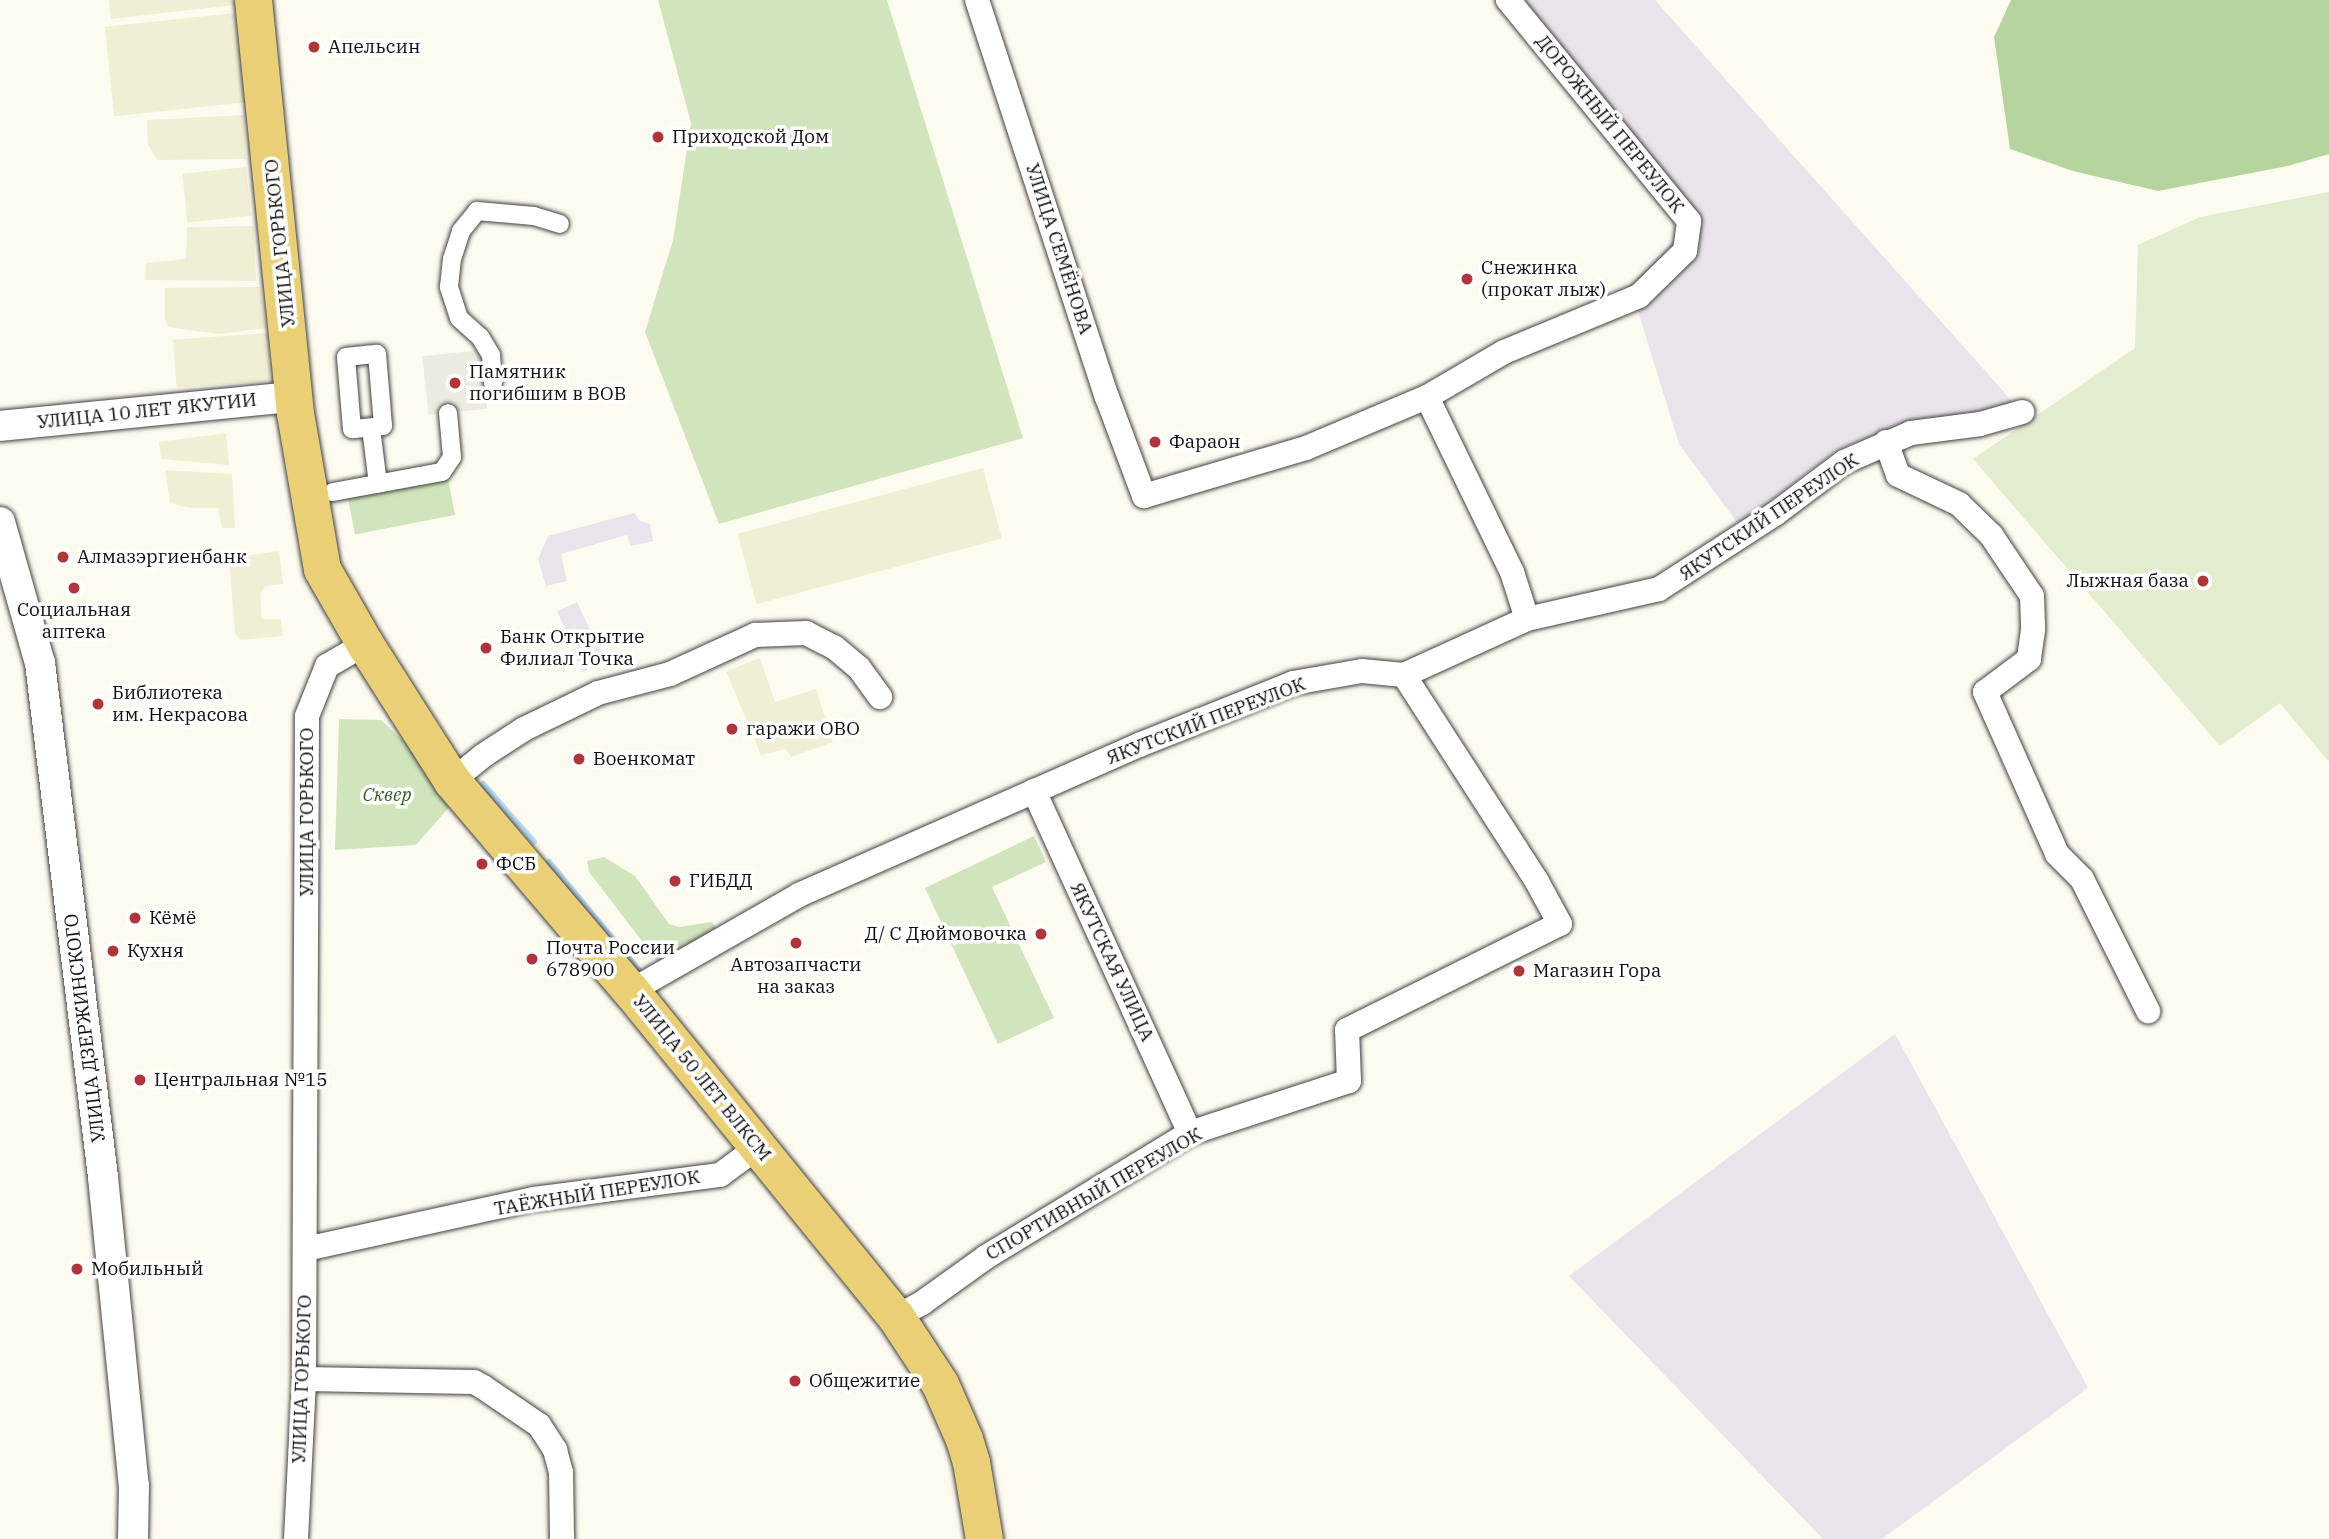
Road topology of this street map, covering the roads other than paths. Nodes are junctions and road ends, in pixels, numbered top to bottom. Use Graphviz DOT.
graph roads {
  1 [pos="253,0"];
  2 [pos="977,0"];
  3 [pos="1508,0"];
  4 [pos="559,224"];
  5 [pos="493,383"];
  6 [pos="293,397"];
  7 [pos="1427,397"];
  8 [pos="2022,412"];
  9 [pos="448,413"];
  10 [pos="0,426"];
  11 [pos="371,428"];
  12 [pos="1886,442"];
  13 [pos="378,484"];
  14 [pos="333,492"];
  15 [pos="1144,496"];
  16 [pos="0,522"];
  17 [pos="1527,620"];
  18 [pos="365,643"];
  19 [pos="1404,676"];
  20 [pos="880,697"];
  21 [pos="452,781"];
  22 [pos="1034,791"];
  23 [pos="631,991"];
  24 [pos="2148,1011"];
  25 [pos="1191,1133"];
  26 [pos="758,1147"];
  27 [pos="306,1249"];
  28 [pos="896,1317"];
  29 [pos="304,1379"];
  30 [pos="133,1539"];
  31 [pos="296,1539"];
  32 [pos="562,1539"];
  33 [pos="984,1539"];
  1 -- 6 [label="main road, УЛИЦА ГОРЬКОГО"];
  2 -- 15 [label="street, УЛИЦА СЕМЁНОВА"];
  3 -- 7 [label="street, ДОРОЖНЫЙ ПЕРЕУЛОК"];
  4 -- 5 [label="street"];
  6 -- 10 [label="street, УЛИЦА 10 ЛЕТ ЯКУТИИ"];
  6 -- 18 [label="main road, УЛИЦА ГОРЬКОГО"];
  7 -- 15 [label="street, ДОРОЖНЫЙ ПЕРЕУЛОК"];
  7 -- 17 [label="street"];
  8 -- 12 [label="street, ЯКУТСКИЙ ПЕРЕУЛОК"];
  9 -- 13 [label="street"];
  11 -- 13 [label="street"];
  12 -- 17 [label="street, ЯКУТСКИЙ ПЕРЕУЛОК"];
  12 -- 24 [label="street"];
  13 -- 14 [label="street"];
  16 -- 30 [label="street, УЛИЦА ДЗЕРЖИНСКОГО"];
  17 -- 19 [label="street, ЯКУТСКИЙ ПЕРЕУЛОК"];
  18 -- 21 [label="main road, УЛИЦА 50 ЛЕТ ВЛКСМ"];
  18 -- 27 [label="street, УЛИЦА ГОРЬКОГО"];
  19 -- 22 [label="street, ЯКУТСКИЙ ПЕРЕУЛОК"];
  19 -- 25 [label="street, СПОРТИВНЫЙ ПЕРЕУЛОК"];
  20 -- 21 [label="street"];
  21 -- 23 [label="main road, УЛИЦА 50 ЛЕТ ВЛКСМ"];
  22 -- 23 [label="street, ЯКУТСКИЙ ПЕРЕУЛОК"];
  22 -- 25 [label="street, ЯКУТСКАЯ УЛИЦА"];
  23 -- 26 [label="main road, УЛИЦА 50 ЛЕТ ВЛКСМ"];
  25 -- 28 [label="street, СПОРТИВНЫЙ ПЕРЕУЛОК"];
  26 -- 27 [label="street, ТАЁЖНЫЙ ПЕРЕУЛОК"];
  26 -- 28 [label="main road, УЛИЦА 50 ЛЕТ ВЛКСМ"];
  27 -- 29 [label="street, УЛИЦА ГОРЬКОГО"];
  28 -- 33 [label="main road, УЛИЦА 50 ЛЕТ ВЛКСМ"];
  29 -- 31 [label="street, УЛИЦА ГОРЬКОГО"];
  29 -- 32 [label="street"];
}
